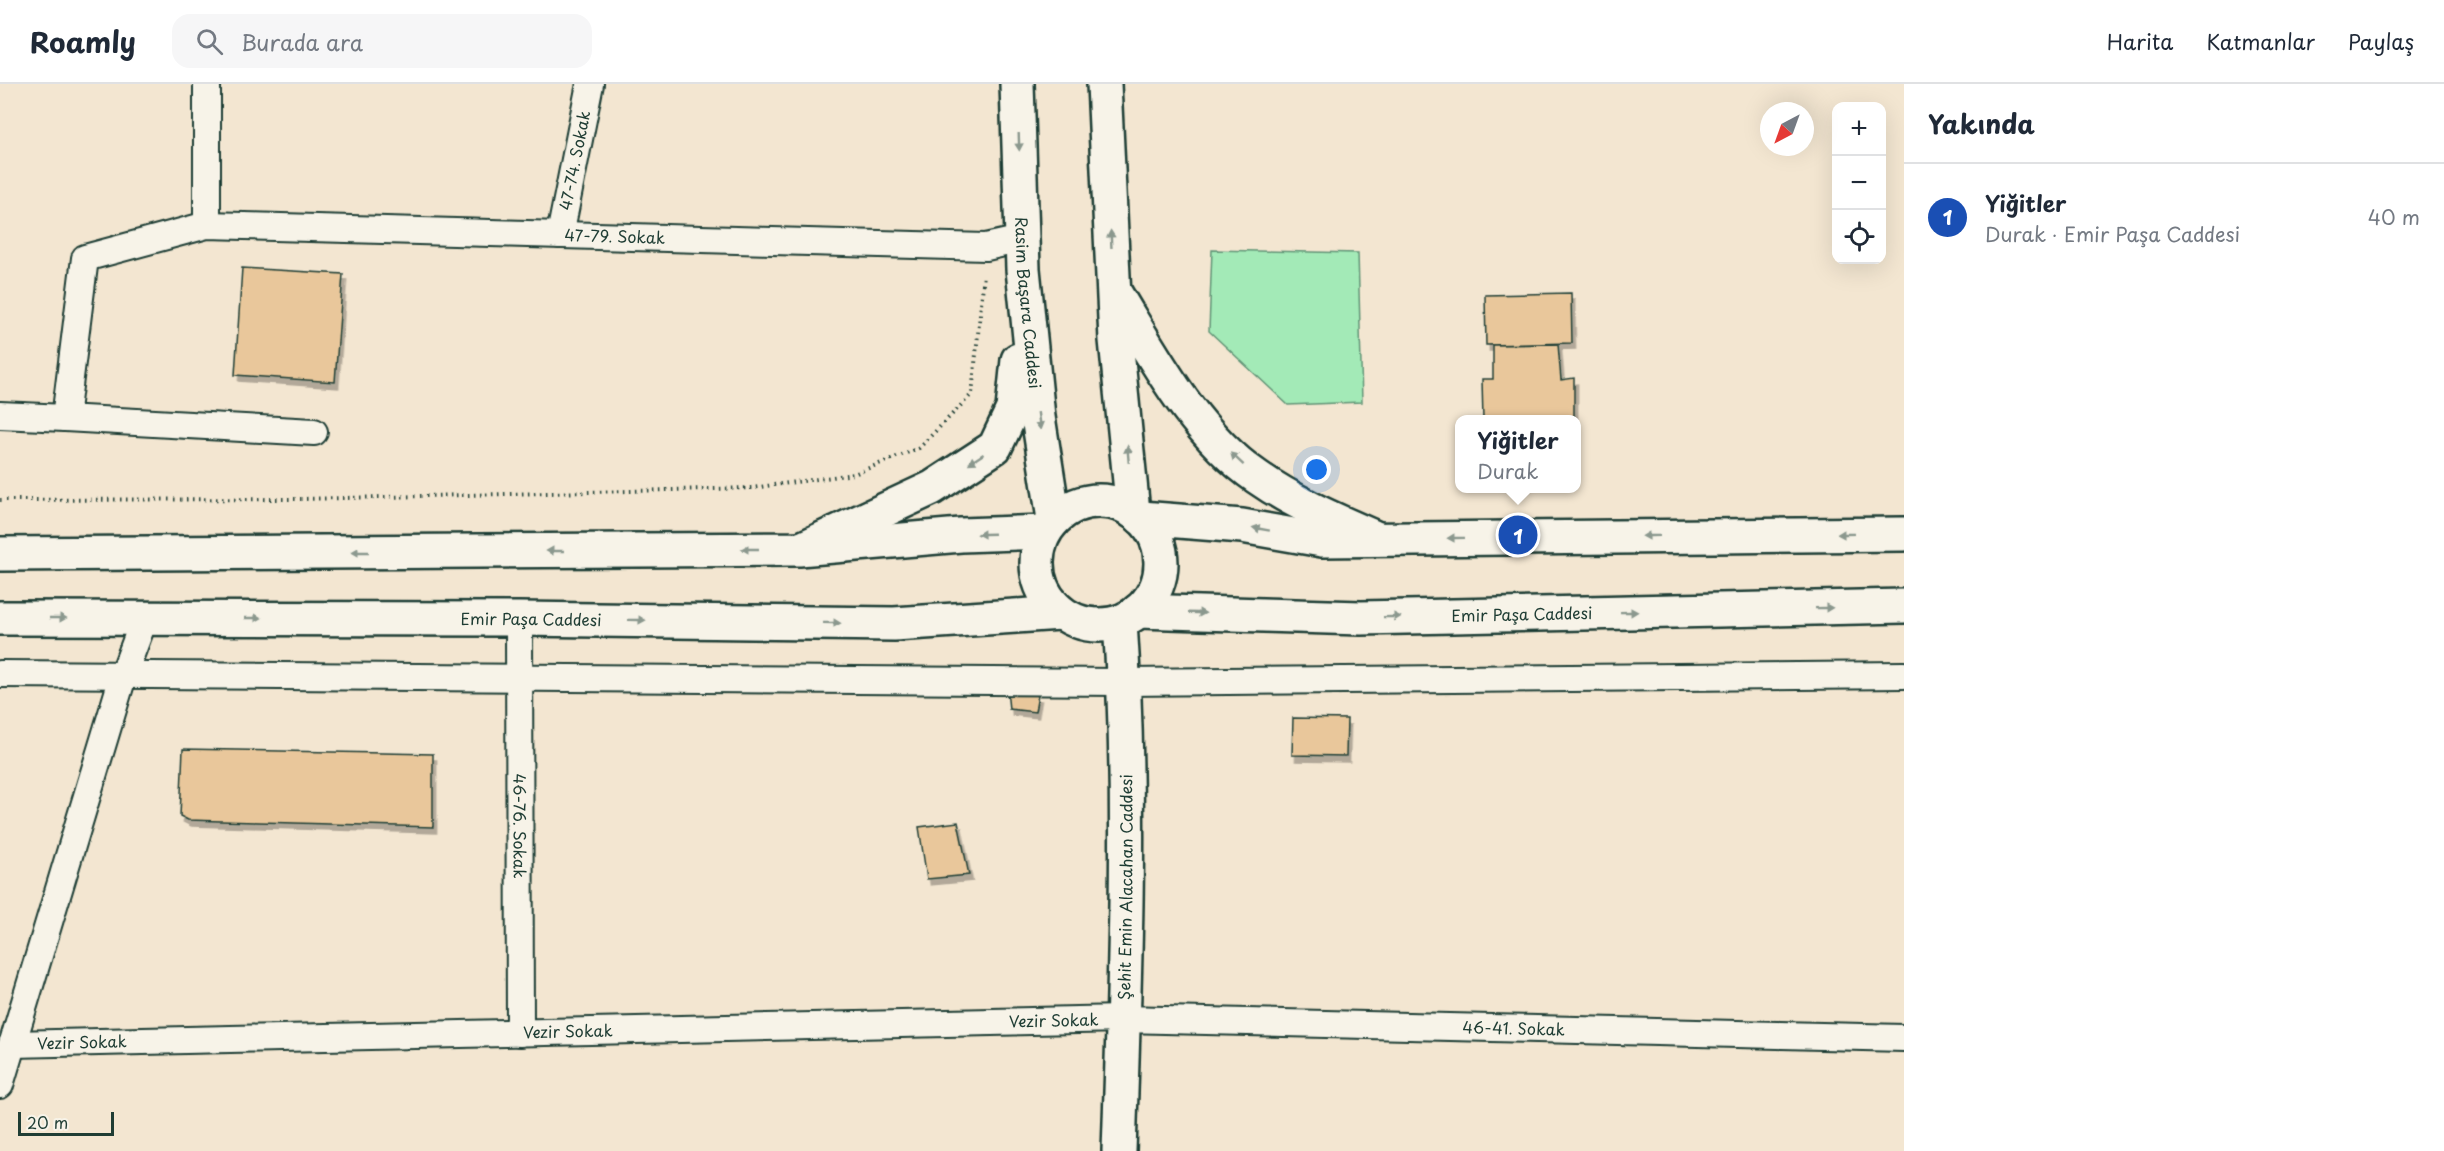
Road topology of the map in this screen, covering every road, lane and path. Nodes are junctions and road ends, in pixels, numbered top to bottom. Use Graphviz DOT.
graph roads {
  1 [pos="207,84"];
  2 [pos="590,84"];
  3 [pos="1017,84"];
  4 [pos="1104,84"];
  5 [pos="207,225"];
  6 [pos="560,235"];
  7 [pos="986,247"];
  8 [pos="1022,254"];
  9 [pos="1114,291"];
  10 [pos="0,416"];
  11 [pos="65,418"];
  12 [pos="314,432"];
  13 [pos="0,500"];
  14 [pos="1137,515"];
  15 [pos="1049,526"];
  16 [pos="1904,534"];
  17 [pos="1378,539"];
  18 [pos="800,549"];
  19 [pos="0,555"];
  20 [pos="1904,606"];
  21 [pos="1061,613"];
  22 [pos="145,617"];
  23 [pos="1129,617"];
  24 [pos="0,618"];
  25 [pos="519,619"];
  26 [pos="0,674"];
  27 [pos="124,674"];
  28 [pos="1904,675"];
  29 [pos="520,677"];
  30 [pos="1125,682"];
  31 [pos="1123,1019"];
  32 [pos="519,1033"];
  33 [pos="1904,1038"];
  34 [pos="12,1044"];
  35 [pos="0,1085"];
  36 [pos="1119,1151"];
  1 -- 5 [label="street"];
  2 -- 6 [label="street, 47-74. Sokak"];
  3 -- 8 [label="main road, Rasim Başara Caddesi, one-way"];
  9 -- 4 [label="main road, one-way"];
  5 -- 6 [label="street, 47-79. Sokak"];
  5 -- 11 [label="street, 47-79. Sokak"];
  6 -- 7 [label="street, 47-79. Sokak"];
  7 -- 8 [label="street, 47-79. Sokak"];
  7 -- 13 [label="path"];
  8 -- 15 [label="main road, Rasim Başara Caddesi, one-way"];
  8 -- 18 [label="main road, one-way"];
  14 -- 9 [label="main road, one-way"];
  17 -- 9 [label="main road, one-way"];
  10 -- 11 [label="street"];
  11 -- 12 [label="street"];
  14 -- 15 [label="main road"];
  17 -- 14 [label="main road, one-way"];
  14 -- 23 [label="main road"];
  15 -- 18 [label="main road, one-way"];
  15 -- 21 [label="main road"];
  16 -- 17 [label="main road, one-way"];
  18 -- 19 [label="main road, one-way"];
  23 -- 20 [label="main road, Emir Paşa Caddesi, one-way"];
  21 -- 23 [label="main road"];
  25 -- 21 [label="main road, Emir Paşa Caddesi, one-way"];
  24 -- 22 [label="main road, Emir Paşa Caddesi, one-way"];
  22 -- 25 [label="main road, Emir Paşa Caddesi, one-way"];
  22 -- 27 [label="street"];
  23 -- 30 [label="main road, Şehit Emin Alacahan Caddesi"];
  25 -- 29 [label="street, 46-76. Sokak"];
  26 -- 27 [label="street"];
  27 -- 29 [label="street"];
  27 -- 34 [label="street"];
  28 -- 30 [label="street"];
  29 -- 30 [label="street"];
  29 -- 32 [label="street, 46-76. Sokak"];
  30 -- 31 [label="main road, Şehit Emin Alacahan Caddesi"];
  31 -- 32 [label="street, Vezir Sokak"];
  31 -- 33 [label="street, 46-41. Sokak"];
  31 -- 36 [label="main road, Şehit Emin Alacahan Caddesi"];
  32 -- 34 [label="street, Vezir Sokak"];
  34 -- 35 [label="street"];
}
